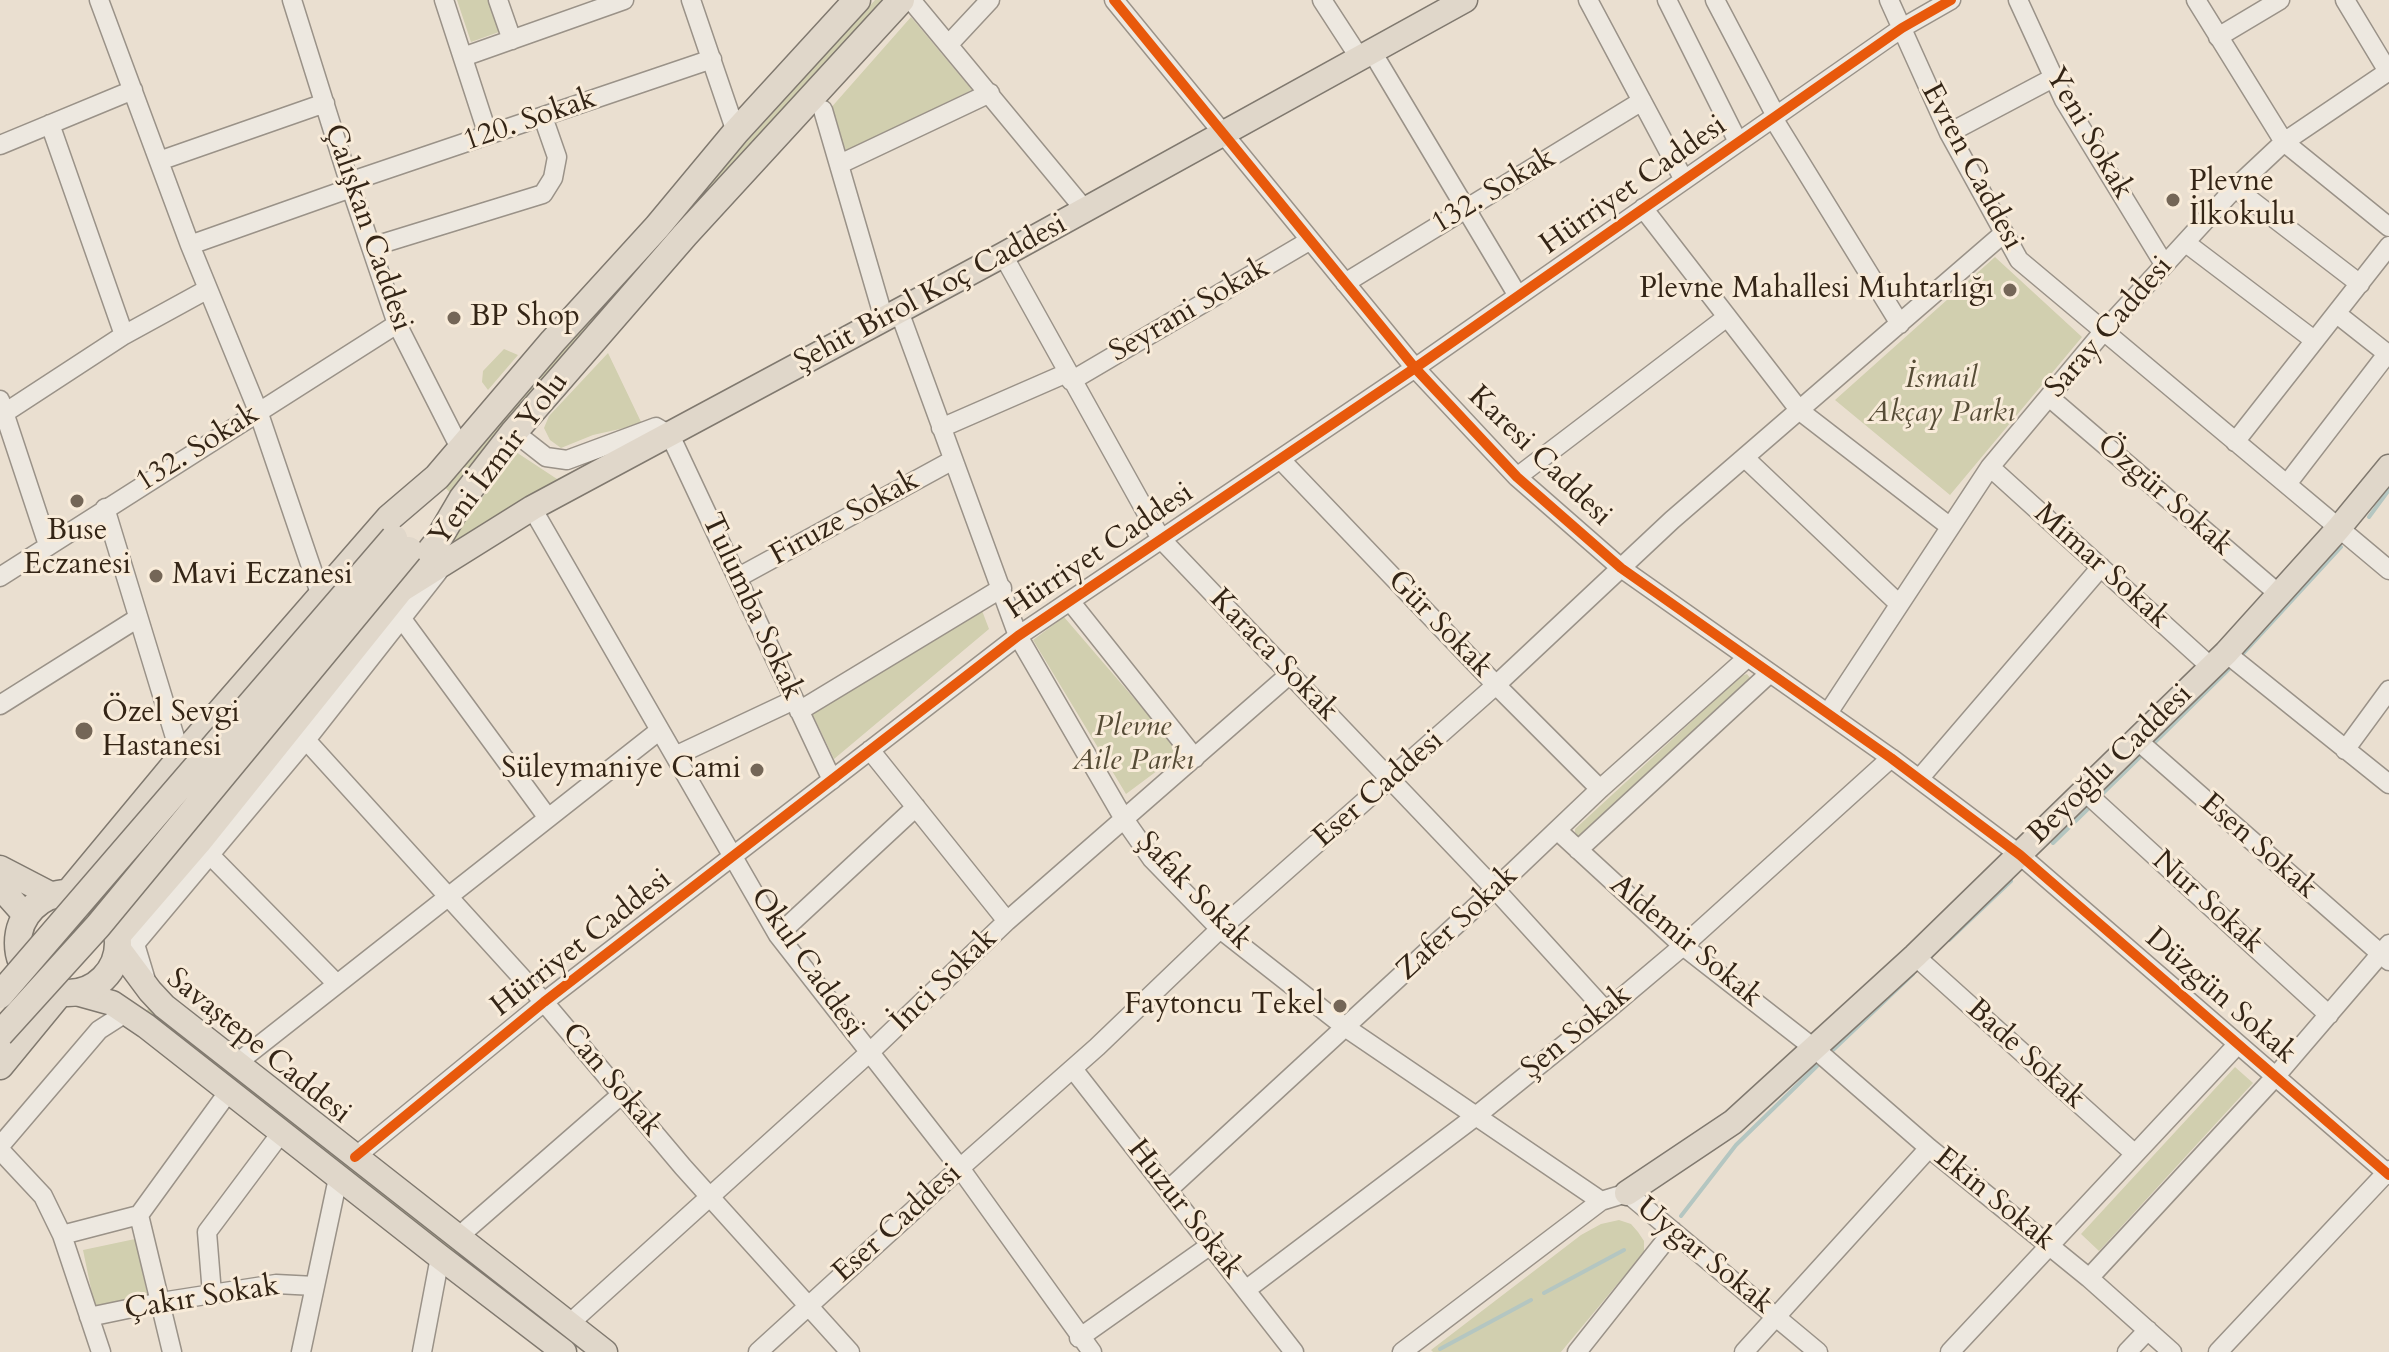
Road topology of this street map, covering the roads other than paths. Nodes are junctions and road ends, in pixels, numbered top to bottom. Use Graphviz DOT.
graph roads {
  1 [pos="99,0"];
  2 [pos="292,0"];
  3 [pos="444,0"];
  4 [pos="498,0"];
  5 [pos="624,0"];
  6 [pos="691,0"];
  7 [pos="857,0"];
  8 [pos="901,0"];
  9 [pos="911,0"];
  10 [pos="990,0"];
  11 [pos="1114,0"];
  12 [pos="1322,0"];
  13 [pos="1465,0"];
  14 [pos="1588,0"];
  15 [pos="1667,0"];
  16 [pos="1715,0"];
  17 [pos="1889,0"];
  18 [pos="1951,0"];
  19 [pos="2018,0"];
  20 [pos="2196,0"];
  21 [pos="2280,0"];
  22 [pos="2345,0"];
  23 [pos="579,8"];
  24 [pos="1902,28"];
  25 [pos="2218,37"];
  26 [pos="512,40"];
  27 [pos="949,44"];
  28 [pos="1365,53"];
  29 [pos="463,57"];
  30 [pos="712,59"];
  31 [pos="2389,72"];
  32 [pos="2053,78"];
  33 [pos="133,90"];
  34 [pos="990,93"];
  35 [pos="1642,101"];
  36 [pos="325,103"];
  37 [pos="823,110"];
  38 [pos="543,117"];
  39 [pos="1774,117"];
  40 [pos="50,124"];
  41 [pos="736,132"];
  42 [pos="1222,132"];
  43 [pos="1949,133"];
  44 [pos="488,135"];
  45 [pos="1738,142"];
  46 [pos="2284,142"];
  47 [pos="0,145"];
  48 [pos="159,161"];
  49 [pos="840,164"];
  50 [pos="1684,180"];
  51 [pos="350,185"];
  52 [pos="2235,188"];
  53 [pos="1643,208"];
  54 [pos="1466,209"];
  55 [pos="1085,210"];
  56 [pos="2389,227"];
  57 [pos="2004,233"];
  58 [pos="1309,241"];
  59 [pos="2186,243"];
  60 [pos="190,245"];
  61 [pos="2389,246"];
  62 [pos="371,247"];
  63 [pos="1003,255"];
  64 [pos="2164,264"];
  65 [pos="1345,283"];
  66 [pos="2360,284"];
  67 [pos="208,289"];
  68 [pos="1518,296"];
  69 [pos="2337,314"];
  70 [pos="891,315"];
  71 [pos="1727,317"];
  72 [pos="397,324"];
  73 [pos="1900,324"];
  74 [pos="2103,332"];
  75 [pos="124,335"];
  76 [pos="2314,340"];
  77 [pos="2388,354"];
  78 [pos="1415,368"];
  79 [pos="1069,377"];
  80 [pos="2049,397"];
  81 [pos="1,410"];
  82 [pos="258,411"];
  83 [pos="1800,411"];
  84 [pos="941,428"];
  85 [pos="514,432"];
  86 [pos="670,435"];
  87 [pos="2235,442"];
  88 [pos="460,448"];
  89 [pos="1745,458"];
  90 [pos="1280,459"];
  91 [pos="953,460"];
  92 [pos="1990,467"];
  93 [pos="2389,467"];
  94 [pos="437,477"];
  95 [pos="1517,477"];
  96 [pos="2287,484"];
  97 [pos="462,499"];
  98 [pos="105,508"];
  99 [pos="532,508"];
  100 [pos="1949,526"];
  101 [pos="2338,529"];
  102 [pos="1161,539"];
  103 [pos="401,544"];
  104 [pos="48,545"];
  105 [pos="443,565"];
  106 [pos="2101,567"];
  107 [pos="1621,568"];
  108 [pos="2389,570"];
  109 [pos="0,577"];
  110 [pos="737,578"];
  111 [pos="1002,588"];
  112 [pos="399,591"];
  113 [pos="2280,595"];
  114 [pos="321,596"];
  115 [pos="1070,601"];
  116 [pos="1899,604"];
  117 [pos="138,618"];
  118 [pos="402,619"];
  119 [pos="1018,636"];
  120 [pos="1747,658"];
  121 [pos="2227,661"];
  122 [pos="1770,673"];
  123 [pos="1290,674"];
  124 [pos="1496,685"];
  125 [pos="2389,690"];
  126 [pos="0,705"];
  127 [pos="797,706"];
  128 [pos="1828,713"];
  129 [pos="660,730"];
  130 [pos="306,740"];
  131 [pos="2144,746"];
  132 [pos="870,750"];
  133 [pos="2345,750"];
  134 [pos="675,756"];
  135 [pos="181,757"];
  136 [pos="1195,758"];
  137 [pos="1891,758"];
  138 [pos="1919,779"];
  139 [pos="832,780"];
  140 [pos="1391,781"];
  141 [pos="2389,784"];
  142 [pos="1600,789"];
  143 [pos="2092,798"];
  144 [pos="916,807"];
  145 [pos="548,818"];
  146 [pos="1124,819"];
  147 [pos="1558,831"];
  148 [pos="1578,850"];
  149 [pos="210,855"];
  150 [pos="2020,855"];
  151 [pos="733,856"];
  152 [pos="0,868"];
  153 [pos="0,887"];
  154 [pos="1495,889"];
  155 [pos="60,893"];
  156 [pos="448,897"];
  157 [pos="25,915"];
  158 [pos="1007,921"];
  159 [pos="1220,929"];
  160 [pos="778,935"];
  161 [pos="118,942"];
  162 [pos="1683,946"];
  163 [pos="2386,953"];
  164 [pos="1915,956"];
  165 [pos="9,958"];
  166 [pos="337,984"];
  167 [pos="150,991"];
  168 [pos="68,993"];
  169 [pos="0,995"];
  170 [pos="544,1002"];
  171 [pos="1606,1011"];
  172 [pos="127,1012"];
  173 [pos="2329,1015"];
  174 [pos="1345,1027"];
  175 [pos="0,1034"];
  176 [pos="2237,1045"];
  177 [pos="1815,1049"];
  178 [pos="870,1052"];
  179 [pos="237,1063"];
  180 [pos="0,1066"];
  181 [pos="1073,1069"];
  182 [pos="2275,1077"];
  183 [pos="229,1091"];
  184 [pos="622,1094"];
  185 [pos="1476,1116"];
  186 [pos="281,1133"];
  187 [pos="0,1148"];
  188 [pos="1929,1148"];
  189 [pos="2135,1154"];
  190 [pos="355,1157"];
  191 [pos="960,1168"];
  192 [pos="2388,1173"];
  193 [pos="338,1178"];
  194 [pos="1168,1190"];
  195 [pos="1627,1193"];
  196 [pos="709,1196"];
  197 [pos="1601,1201"];
  198 [pos="139,1215"];
  199 [pos="1673,1231"];
  200 [pos="62,1235"];
  201 [pos="458,1237"];
  202 [pos="1212,1244"];
  203 [pos="2050,1246"];
  204 [pos="440,1257"];
  205 [pos="2089,1278"];
  206 [pos="315,1286"];
  207 [pos="1247,1289"];
  208 [pos="212,1294"];
  209 [pos="161,1302"];
  210 [pos="808,1306"];
  211 [pos="1776,1315"];
  212 [pos="89,1317"];
  213 [pos="569,1324"];
  214 [pos="2148,1330"];
  215 [pos="1086,1345"];
  216 [pos="1415,1349"];
  217 [pos="101,1352"];
  218 [pos="172,1352"];
  219 [pos="301,1352"];
  220 [pos="422,1352"];
  221 [pos="564,1352"];
  222 [pos="605,1352"];
  223 [pos="758,1352"];
  224 [pos="850,1352"];
  225 [pos="1294,1352"];
  226 [pos="1577,1352"];
  227 [pos="1744,1352"];
  228 [pos="1818,1352"];
  229 [pos="1950,1352"];
  230 [pos="2127,1352"];
  231 [pos="2172,1352"];
  232 [pos="2218,1352"];
  1 -- 33 [label="street"];
  2 -- 36 [label="street, Çalışkan Caddesi"];
  3 -- 29 [label="street"];
  4 -- 26 [label="street"];
  5 -- 23 [label="street"];
  6 -- 30 [label="street"];
  7 -- 41 [label="highway, Yeni İzmir Yolu"];
  8 -- 85 [label="highway, Yeni İzmir Yolu"];
  9 -- 27 [label="street"];
  10 -- 27 [label="street"];
  11 -- 42 [label="street, Karesi Caddesi"];
  12 -- 28 [label="street"];
  13 -- 28 [label="main road, Şehit Birol Koç Caddesi"];
  14 -- 35 [label="street"];
  15 -- 45 [label="street"];
  16 -- 39 [label="street"];
  17 -- 24 [label="street, Evren Caddesi"];
  18 -- 24 [label="street, Hürriyet Caddesi"];
  19 -- 32 [label="street, Yeni Sokak"];
  20 -- 25 [label="street"];
  21 -- 25 [label="street"];
  22 -- 31 [label="street"];
  23 -- 26 [label="street"];
  24 -- 39 [label="street, Hürriyet Caddesi"];
  24 -- 43 [label="street, Evren Caddesi"];
  25 -- 46 [label="street"];
  26 -- 29 [label="street"];
  27 -- 34 [label="street"];
  28 -- 42 [label="main road, Şehit Birol Koç Caddesi"];
  28 -- 54 [label="street"];
  29 -- 44 [label="street"];
  30 -- 38 [label="street, 120. Sokak"];
  30 -- 41 [label="street"];
  31 -- 46 [label="street, Saray Caddesi"];
  32 -- 43 [label="street"];
  32 -- 64 [label="street, Yeni Sokak"];
  33 -- 40 [label="street"];
  33 -- 48 [label="street"];
  34 -- 49 [label="street"];
  34 -- 55 [label="street"];
  35 -- 50 [label="street"];
  35 -- 54 [label="street, 132. Sokak"];
  36 -- 48 [label="street"];
  36 -- 51 [label="street, Çalışkan Caddesi"];
  37 -- 49 [label="street, Şafak Sokak"];
  38 -- 44 [label="street, 120. Sokak"];
  38 -- 62 [label="street"];
  39 -- 45 [label="street, Hürriyet Caddesi"];
  39 -- 73 [label="street"];
  40 -- 47 [label="street"];
  40 -- 75 [label="street"];
  41 -- 88 [label="highway, Yeni İzmir Yolu"];
  42 -- 55 [label="main road, Şehit Birol Koç Caddesi"];
  42 -- 58 [label="street, Karesi Caddesi"];
  43 -- 57 [label="street, Evren Caddesi"];
  44 -- 51 [label="street, 120. Sokak"];
  45 -- 50 [label="street, Hürriyet Caddesi"];
  46 -- 52 [label="street, Saray Caddesi"];
  46 -- 56 [label="street"];
  48 -- 60 [label="street"];
  49 -- 70 [label="street, Şafak Sokak"];
  50 -- 53 [label="street, Hürriyet Caddesi"];
  51 -- 60 [label="street, 120. Sokak"];
  51 -- 62 [label="street, Çalışkan Caddesi"];
  52 -- 59 [label="street, Saray Caddesi"];
  52 -- 66 [label="street"];
  53 -- 68 [label="street, Hürriyet Caddesi"];
  53 -- 71 [label="street"];
  54 -- 65 [label="street, 132. Sokak"];
  54 -- 68 [label="street"];
  55 -- 63 [label="main road, Şehit Birol Koç Caddesi"];
  57 -- 73 [label="street, Eser Caddesi"];
  57 -- 74 [label="street, Evren Caddesi"];
  58 -- 65 [label="street, Karesi Caddesi"];
  58 -- 79 [label="street, Seyrani Sokak"];
  59 -- 64 [label="street, Saray Caddesi"];
  59 -- 76 [label="street"];
  60 -- 67 [label="street"];
  61 -- 66 [label="street"];
  62 -- 72 [label="street, Çalışkan Caddesi"];
  63 -- 70 [label="main road, Şehit Birol Koç Caddesi"];
  63 -- 79 [label="street, Karaca Sokak"];
  64 -- 74 [label="street, Saray Caddesi"];
  65 -- 78 [label="street, Karesi Caddesi"];
  66 -- 69 [label="street"];
  67 -- 75 [label="street"];
  67 -- 82 [label="street"];
  68 -- 78 [label="street, Hürriyet Caddesi"];
  69 -- 76 [label="street"];
  69 -- 77 [label="street"];
  70 -- 84 [label="street, Şafak Sokak"];
  70 -- 86 [label="main road, Şehit Birol Koç Caddesi"];
  71 -- 83 [label="street"];
  71 -- 95 [label="street"];
  72 -- 82 [label="street, 132. Sokak"];
  72 -- 88 [label="street, Çalışkan Caddesi"];
  73 -- 83 [label="street, Eser Caddesi"];
  74 -- 80 [label="street, Saray Caddesi"];
  74 -- 87 [label="street, Evren Caddesi"];
  75 -- 81 [label="street"];
  76 -- 87 [label="street"];
  77 -- 96 [label="street"];
  78 -- 90 [label="street, Hürriyet Caddesi"];
  78 -- 95 [label="street, Karesi Caddesi"];
  79 -- 84 [label="street, Seyrani Sokak"];
  79 -- 102 [label="street, Karaca Sokak"];
  80 -- 92 [label="street, Saray Caddesi"];
  80 -- 113 [label="street, Özgür Sokak"];
  81 -- 104 [label="street"];
  82 -- 98 [label="street, 132. Sokak"];
  82 -- 114 [label="street"];
  83 -- 89 [label="street, Eser Caddesi"];
  83 -- 100 [label="street"];
  84 -- 91 [label="street, Şafak Sokak"];
  85 -- 86 [label="street"];
  85 -- 97 [label="highway, Yeni İzmir Yolu"];
  86 -- 99 [label="main road, Şehit Birol Koç Caddesi"];
  86 -- 110 [label="street, Tulumba Sokak"];
  87 -- 96 [label="street, Evren Caddesi"];
  88 -- 94 [label="highway, Yeni İzmir Yolu"];
  89 -- 107 [label="street, Eser Caddesi"];
  89 -- 116 [label="street"];
  90 -- 102 [label="street, Hürriyet Caddesi"];
  90 -- 124 [label="street, Gür Sokak"];
  91 -- 110 [label="street, Firuze Sokak"];
  91 -- 111 [label="street, Şafak Sokak"];
  92 -- 100 [label="street, Saray Caddesi"];
  92 -- 106 [label="street, Mimar Sokak"];
  93 -- 101 [label="main road, Beyoğlu Caddesi"];
  94 -- 103 [label="highway"];
  94 -- 114 [label="highway, Yeni İzmir Yolu"];
  95 -- 107 [label="street, Karesi Caddesi"];
  96 -- 101 [label="street, Evren Caddesi"];
  97 -- 103 [label="highway"];
  97 -- 112 [label="highway, Yeni İzmir Yolu"];
  98 -- 104 [label="street, 132. Sokak"];
  98 -- 117 [label="street"];
  99 -- 105 [label="main road, Şehit Birol Koç Caddesi"];
  99 -- 129 [label="street, Okul Caddesi"];
  100 -- 116 [label="street, Saray Caddesi"];
  101 -- 108 [label="street, Evren Caddesi"];
  101 -- 113 [label="main road, Beyoğlu Caddesi"];
  102 -- 115 [label="street, Hürriyet Caddesi"];
  102 -- 123 [label="street, Karaca Sokak"];
  103 -- 169 [label="highway, Yeni İzmir Yolu, bridge"];
  103 -- 175 [label="highway, Yeni İzmir Yolu, bridge"];
  104 -- 109 [label="street, 132. Sokak"];
  105 -- 112 [label="main road, Şehit Birol Koç Caddesi"];
  105 -- 118 [label="street"];
  106 -- 121 [label="street, Mimar Sokak"];
  106 -- 138 [label="street"];
  107 -- 120 [label="street, Karesi Caddesi"];
  107 -- 124 [label="street, Eser Caddesi"];
  110 -- 127 [label="street, Tulumba Sokak"];
  111 -- 119 [label="street, Şafak Sokak"];
  111 -- 127 [label="street"];
  112 -- 161 [label="highway, Yeni İzmir Yolu"];
  113 -- 121 [label="main road, Beyoğlu Caddesi"];
  114 -- 135 [label="highway, Yeni İzmir Yolu"];
  115 -- 119 [label="street, Hürriyet Caddesi"];
  115 -- 136 [label="street"];
  116 -- 128 [label="street, Saray Caddesi"];
  117 -- 126 [label="street"];
  117 -- 135 [label="street"];
  118 -- 130 [label="street"];
  118 -- 145 [label="street"];
  119 -- 132 [label="street, Hürriyet Caddesi"];
  119 -- 146 [label="street, Şafak Sokak"];
  120 -- 122 [label="street, Karesi Caddesi"];
  120 -- 142 [label="street, Zafer Sokak"];
  121 -- 131 [label="main road, Beyoğlu Caddesi"];
  121 -- 133 [label="street, Mimar Sokak"];
  122 -- 128 [label="street, Karesi Caddesi"];
  122 -- 148 [label="street"];
  123 -- 136 [label="street, İnci Sokak"];
  123 -- 140 [label="street, Karaca Sokak"];
  124 -- 140 [label="street, Eser Caddesi"];
  124 -- 142 [label="street, Gür Sokak"];
  125 -- 133 [label="street"];
  127 -- 134 [label="street"];
  127 -- 139 [label="street, Tulumba Sokak"];
  128 -- 137 [label="street, Karesi Caddesi"];
  129 -- 134 [label="street, Okul Caddesi"];
  129 -- 145 [label="street"];
  130 -- 149 [label="street"];
  130 -- 156 [label="street, Can Sokak"];
  131 -- 143 [label="main road, Beyoğlu Caddesi"];
  131 -- 163 [label="street, Esen Sokak"];
  132 -- 139 [label="street, Hürriyet Caddesi"];
  132 -- 144 [label="street"];
  133 -- 141 [label="street, Mimar Sokak"];
  134 -- 151 [label="street, Okul Caddesi"];
  135 -- 155 [label="highway, Yeni İzmir Yolu"];
  136 -- 146 [label="street, İnci Sokak"];
  137 -- 138 [label="street, Karesi Caddesi"];
  137 -- 162 [label="street, Şen Sokak"];
  138 -- 150 [label="street, Karesi Caddesi"];
  139 -- 151 [label="street, Hürriyet Caddesi"];
  140 -- 154 [label="street, Karaca Sokak"];
  140 -- 159 [label="street, Eser Caddesi"];
  142 -- 147 [label="street, Zafer Sokak"];
  143 -- 150 [label="main road, Beyoğlu Caddesi"];
  143 -- 173 [label="street, Nur Sokak"];
  144 -- 158 [label="street"];
  144 -- 160 [label="street"];
  145 -- 156 [label="street"];
  146 -- 158 [label="street, İnci Sokak"];
  146 -- 159 [label="street, Şafak Sokak"];
  147 -- 148 [label="street, Aldemir Sokak"];
  147 -- 154 [label="street, Zafer Sokak"];
  148 -- 162 [label="street, Aldemir Sokak"];
  149 -- 166 [label="street"];
  149 -- 167 [label="street"];
  150 -- 164 [label="main road, Beyoğlu Caddesi"];
  150 -- 176 [label="street, Düzgün Sokak"];
  151 -- 160 [label="street, Okul Caddesi"];
  151 -- 170 [label="street, Hürriyet Caddesi"];
  152 -- 155 [label="main road"];
  153 -- 157 [label="main road"];
  154 -- 171 [label="street, Karaca Sokak"];
  154 -- 174 [label="street, Zafer Sokak"];
  155 -- 157 [label="highway"];
  155 -- 161 [label="highway"];
  156 -- 166 [label="street"];
  156 -- 170 [label="street, Can Sokak"];
  157 -- 165 [label="highway"];
  158 -- 178 [label="street, İnci Sokak"];
  159 -- 174 [label="street, Şafak Sokak"];
  159 -- 181 [label="street, Eser Caddesi"];
  160 -- 178 [label="street, Okul Caddesi"];
  161 -- 167 [label="main road, Savaştepe Caddesi"];
  161 -- 168 [label="highway"];
  162 -- 171 [label="street, Şen Sokak"];
  162 -- 177 [label="street, Aldemir Sokak"];
  163 -- 173 [label="street"];
  164 -- 177 [label="main road, Beyoğlu Caddesi"];
  164 -- 189 [label="street, Bade Sokak"];
  165 -- 168 [label="highway"];
  166 -- 179 [label="street"];
  167 -- 179 [label="main road, Savaştepe Caddesi"];
  168 -- 172 [label="main road, Savaştepe Caddesi"];
  168 -- 180 [label="highway"];
  170 -- 184 [label="street, Can Sokak"];
  170 -- 190 [label="street, Hürriyet Caddesi"];
  171 -- 185 [label="street, Şen Sokak"];
  172 -- 183 [label="main road, Savaştepe Caddesi"];
  172 -- 187 [label="street"];
  173 -- 182 [label="street"];
  174 -- 185 [label="street, Şafak Sokak"];
  174 -- 194 [label="street, Zafer Sokak"];
  176 -- 182 [label="street, Düzgün Sokak"];
  176 -- 189 [label="street"];
  177 -- 188 [label="street, Ekin Sokak"];
  177 -- 195 [label="main road, Beyoğlu Caddesi"];
  178 -- 191 [label="street, Okul Caddesi"];
  178 -- 196 [label="street, İnci Sokak"];
  179 -- 190 [label="main road, Savaştepe Caddesi"];
  181 -- 191 [label="street, Eser Caddesi"];
  181 -- 194 [label="street, Huzur Sokak"];
  182 -- 192 [label="street, Düzgün Sokak"];
  182 -- 205 [label="street"];
  183 -- 186 [label="main road, Savaştepe Caddesi"];
  183 -- 198 [label="street"];
  184 -- 196 [label="street, Can Sokak"];
  184 -- 201 [label="street"];
  185 -- 197 [label="street, Şafak Sokak"];
  185 -- 207 [label="street, Şen Sokak"];
  186 -- 193 [label="main road, Savaştepe Caddesi"];
  186 -- 208 [label="street"];
  187 -- 200 [label="street"];
  188 -- 203 [label="street, Ekin Sokak"];
  188 -- 211 [label="street"];
  189 -- 203 [label="street"];
  190 -- 201 [label="main road, Savaştepe Caddesi"];
  191 -- 210 [label="street, Eser Caddesi"];
  191 -- 215 [label="street, Okul Caddesi"];
  192 -- 232 [label="street"];
  193 -- 204 [label="main road, Savaştepe Caddesi"];
  193 -- 206 [label="street"];
  194 -- 202 [label="street, Huzur Sokak"];
  195 -- 197 [label="street"];
  195 -- 199 [label="street, Uygar Sokak"];
  196 -- 210 [label="street, Can Sokak"];
  196 -- 213 [label="street, İnci Sokak"];
  197 -- 216 [label="street"];
  198 -- 200 [label="street"];
  198 -- 209 [label="street"];
  199 -- 211 [label="street, Uygar Sokak"];
  199 -- 226 [label="street"];
  200 -- 212 [label="street"];
  201 -- 213 [label="main road, Savaştepe Caddesi"];
  202 -- 207 [label="street, Huzur Sokak"];
  202 -- 215 [label="street"];
  203 -- 205 [label="street, Ekin Sokak"];
  203 -- 229 [label="street"];
  204 -- 220 [label="street"];
  204 -- 221 [label="main road, Savaştepe Caddesi"];
  205 -- 214 [label="street, Ekin Sokak"];
  206 -- 208 [label="street, Çakır Sokak"];
  206 -- 219 [label="street"];
  207 -- 225 [label="street, Huzur Sokak"];
  208 -- 209 [label="street, Çakır Sokak"];
  209 -- 212 [label="street, Çakır Sokak"];
  209 -- 218 [label="street"];
  210 -- 223 [label="street, Eser Caddesi"];
  210 -- 224 [label="street, Can Sokak"];
  211 -- 227 [label="street"];
  211 -- 228 [label="street, Uygar Sokak"];
  212 -- 217 [label="street"];
  213 -- 222 [label="main road, Savaştepe Caddesi"];
  214 -- 230 [label="street"];
  214 -- 231 [label="street, Ekin Sokak"];
}
